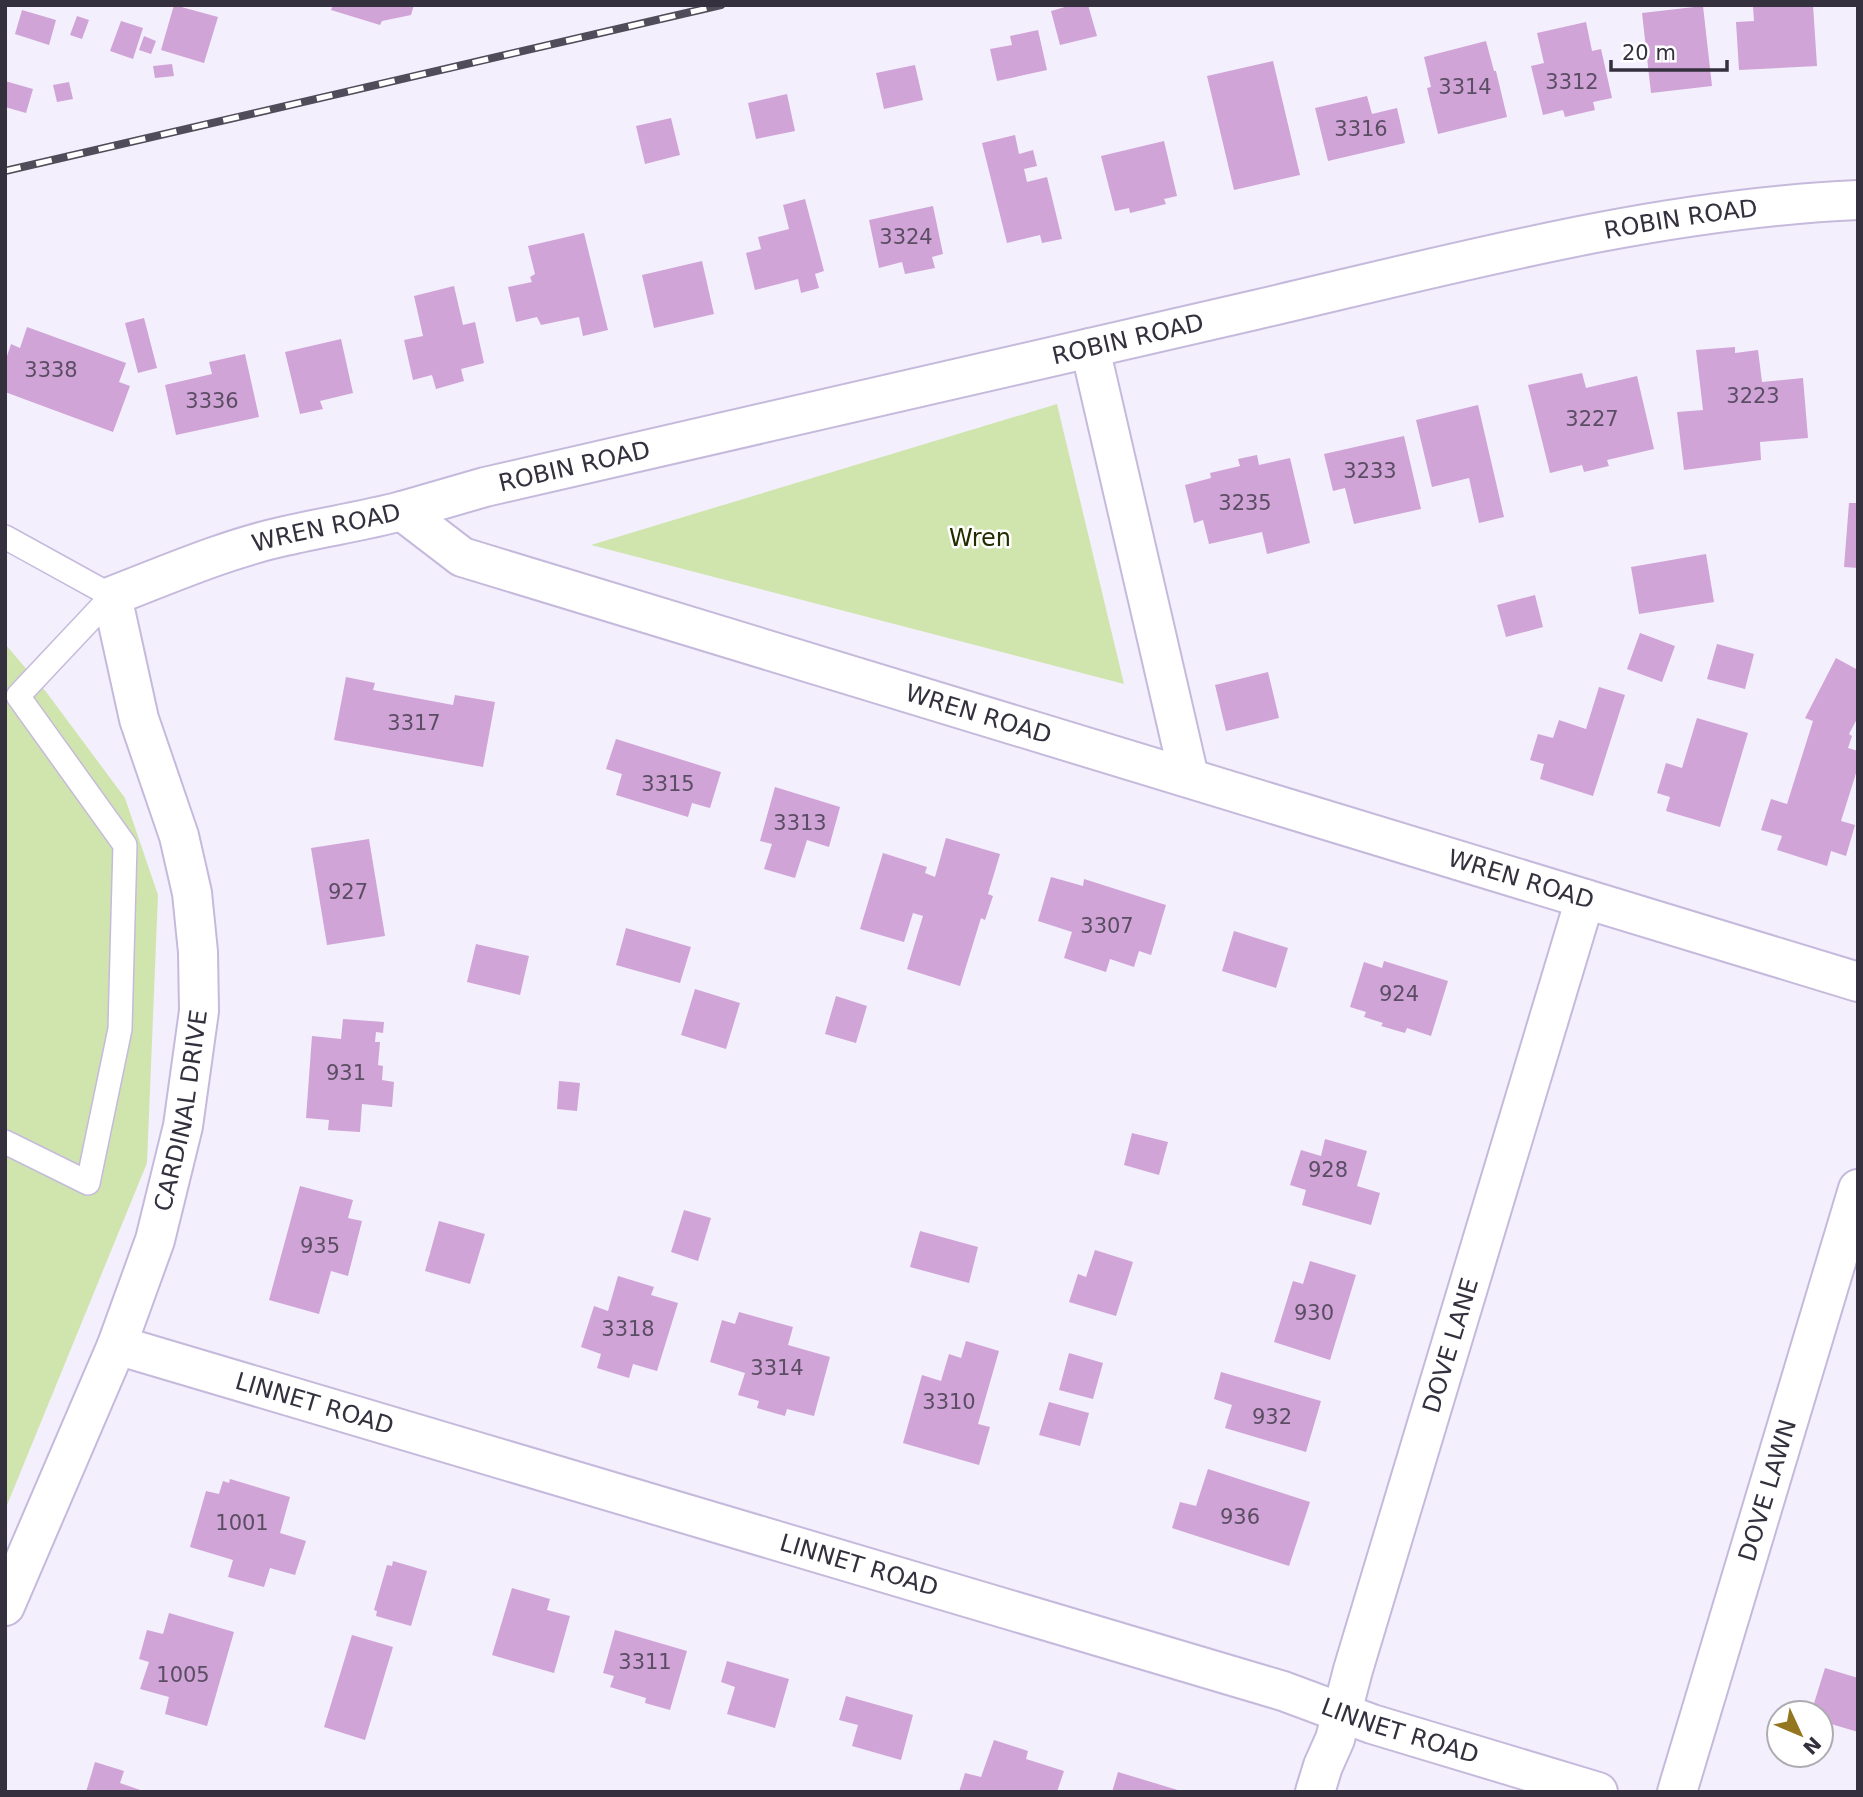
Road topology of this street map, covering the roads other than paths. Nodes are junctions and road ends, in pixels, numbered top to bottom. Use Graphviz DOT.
graph roads {
  1 [pos="1858,200"];
  2 [pos="1090,348"];
  3 [pos="402,511"];
  4 [pos="5,537"];
  5 [pos="112,596"];
  6 [pos="10,697"];
  7 [pos="1189,777"];
  8 [pos="1585,899"];
  9 [pos="1858,982"];
  10 [pos="5,1142"];
  11 [pos="1858,1189"];
  12 [pos="117,1345"];
  13 [pos="5,1606"];
  14 [pos="1343,1713"];
  15 [pos="1315,1792"];
  16 [pos="1598,1792"];
  17 [pos="1677,1792"];
  1 -- 2 [label="street, ROBIN ROAD"];
  2 -- 3 [label="street, ROBIN ROAD"];
  2 -- 7 [label="street"];
  3 -- 5 [label="street, WREN ROAD"];
  3 -- 7 [label="street, WREN ROAD"];
  4 -- 5 [label="lane"];
  5 -- 6 [label="lane"];
  5 -- 12 [label="street, CARDINAL DRIVE"];
  6 -- 10 [label="lane"];
  7 -- 8 [label="street, WREN ROAD"];
  8 -- 9 [label="street, WREN ROAD"];
  8 -- 14 [label="street, DOVE LANE"];
  11 -- 17 [label="street, DOVE LAWN"];
  12 -- 13 [label="street, CARDINAL DRIVE"];
  12 -- 14 [label="street, LINNET ROAD"];
  14 -- 15 [label="street, DOVE LANE"];
  14 -- 16 [label="street, LINNET ROAD"];
}
